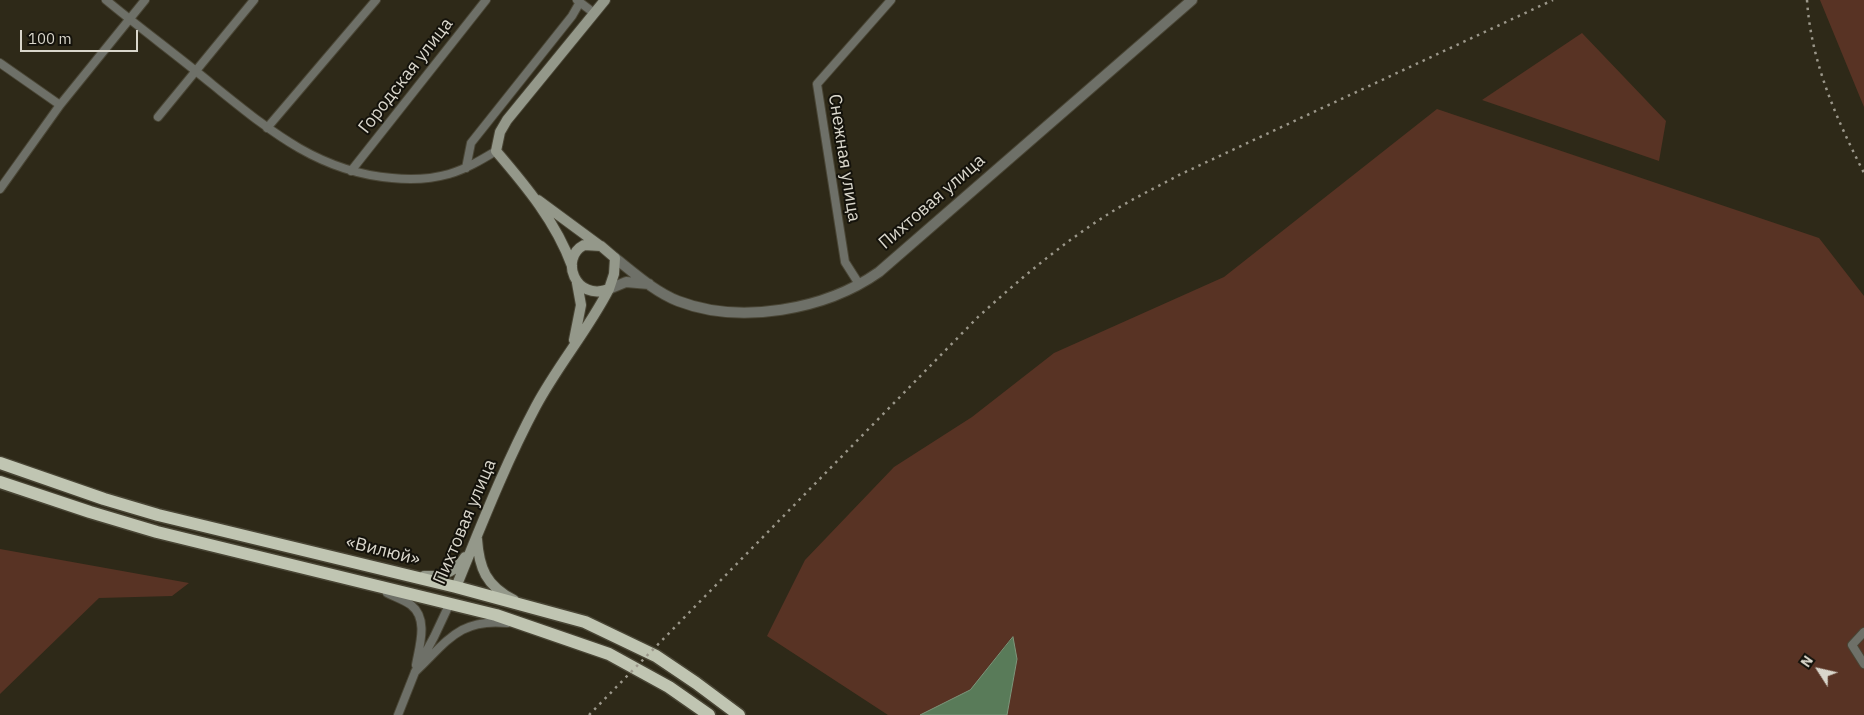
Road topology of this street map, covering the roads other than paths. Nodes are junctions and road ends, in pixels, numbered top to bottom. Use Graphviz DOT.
graph roads {
  1 [pos="106,0"];
  2 [pos="145,0"];
  3 [pos="254,0"];
  4 [pos="376,0"];
  5 [pos="486,0"];
  6 [pos="604,0"];
  7 [pos="891,0"];
  8 [pos="1192,0"];
  9 [pos="578,1"];
  10 [pos="594,14"];
  11 [pos="130,19"];
  12 [pos="0,63"];
  13 [pos="197,72"];
  14 [pos="60,105"];
  15 [pos="158,117"];
  16 [pos="267,128"];
  17 [pos="496,151"];
  18 [pos="466,168"];
  19 [pos="351,172"];
  20 [pos="0,189"];
  21 [pos="535,198"];
  22 [pos="601,246"];
  23 [pos="615,258"];
  24 [pos="572,266"];
  25 [pos="577,280"];
  26 [pos="650,284"];
  27 [pos="859,284"];
  28 [pos="609,289"];
  29 [pos="572,346"];
  30 [pos="0,463"];
  31 [pos="0,482"];
  32 [pos="476,534"];
  33 [pos="405,575"];
  34 [pos="370,584"];
  35 [pos="456,587"];
  36 [pos="450,603"];
  37 [pos="524,604"];
  38 [pos="522,624"];
  39 [pos="1864,632"];
  40 [pos="1864,664"];
  41 [pos="415,672"];
  42 [pos="398,715"];
  43 [pos="709,715"];
  44 [pos="739,715"];
  1 -- 11 [label="street"];
  2 -- 11 [label="street"];
  3 -- 13 [label="street"];
  4 -- 16 [label="street"];
  5 -- 19 [label="street, Городская улица"];
  6 -- 10 [label="main road"];
  7 -- 27 [label="street, Снежная улица"];
  8 -- 27 [label="street, Пихтовая улица"];
  9 -- 10 [label="street"];
  9 -- 18 [label="street"];
  10 -- 17 [label="main road"];
  11 -- 13 [label="street"];
  11 -- 14 [label="street"];
  12 -- 14 [label="street"];
  13 -- 15 [label="street"];
  13 -- 16 [label="street"];
  14 -- 20 [label="street"];
  16 -- 19 [label="street"];
  17 -- 18 [label="street"];
  17 -- 21 [label="main road"];
  18 -- 19 [label="street"];
  21 -- 22 [label="main road"];
  21 -- 24 [label="main road"];
  22 -- 23 [label="main road"];
  22 -- 24 [label="main road"];
  23 -- 26 [label="street, Пихтовая улица"];
  23 -- 28 [label="main road"];
  24 -- 25 [label="main road"];
  25 -- 28 [label="main road"];
  25 -- 29 [label="main road, Пихтовая улица"];
  26 -- 27 [label="street, Пихтовая улица"];
  26 -- 28 [label="street, Пихтовая улица"];
  28 -- 29 [label="main road, Пихтовая улица"];
  29 -- 32 [label="main road, Пихтовая улица"];
  30 -- 33 [label="highway, «Вилюй»"];
  31 -- 34 [label="highway, «Вилюй»"];
  32 -- 33 [label="main road"];
  32 -- 35 [label="main road, Пихтовая улица"];
  32 -- 37 [label="main road"];
  33 -- 35 [label="highway, «Вилюй»"];
  34 -- 36 [label="highway, «Вилюй»"];
  34 -- 41 [label="street"];
  35 -- 36 [label="highway, Пихтовая улица"];
  35 -- 37 [label="highway, «Вилюй»"];
  36 -- 38 [label="highway, «Вилюй»"];
  36 -- 41 [label="street, Пихтовая улица"];
  37 -- 44 [label="highway, «Вилюй»"];
  38 -- 41 [label="street"];
  38 -- 43 [label="highway, «Вилюй»"];
  39 -- 40 [label="street"];
  41 -- 42 [label="street, Пихтовая улица"];
}
